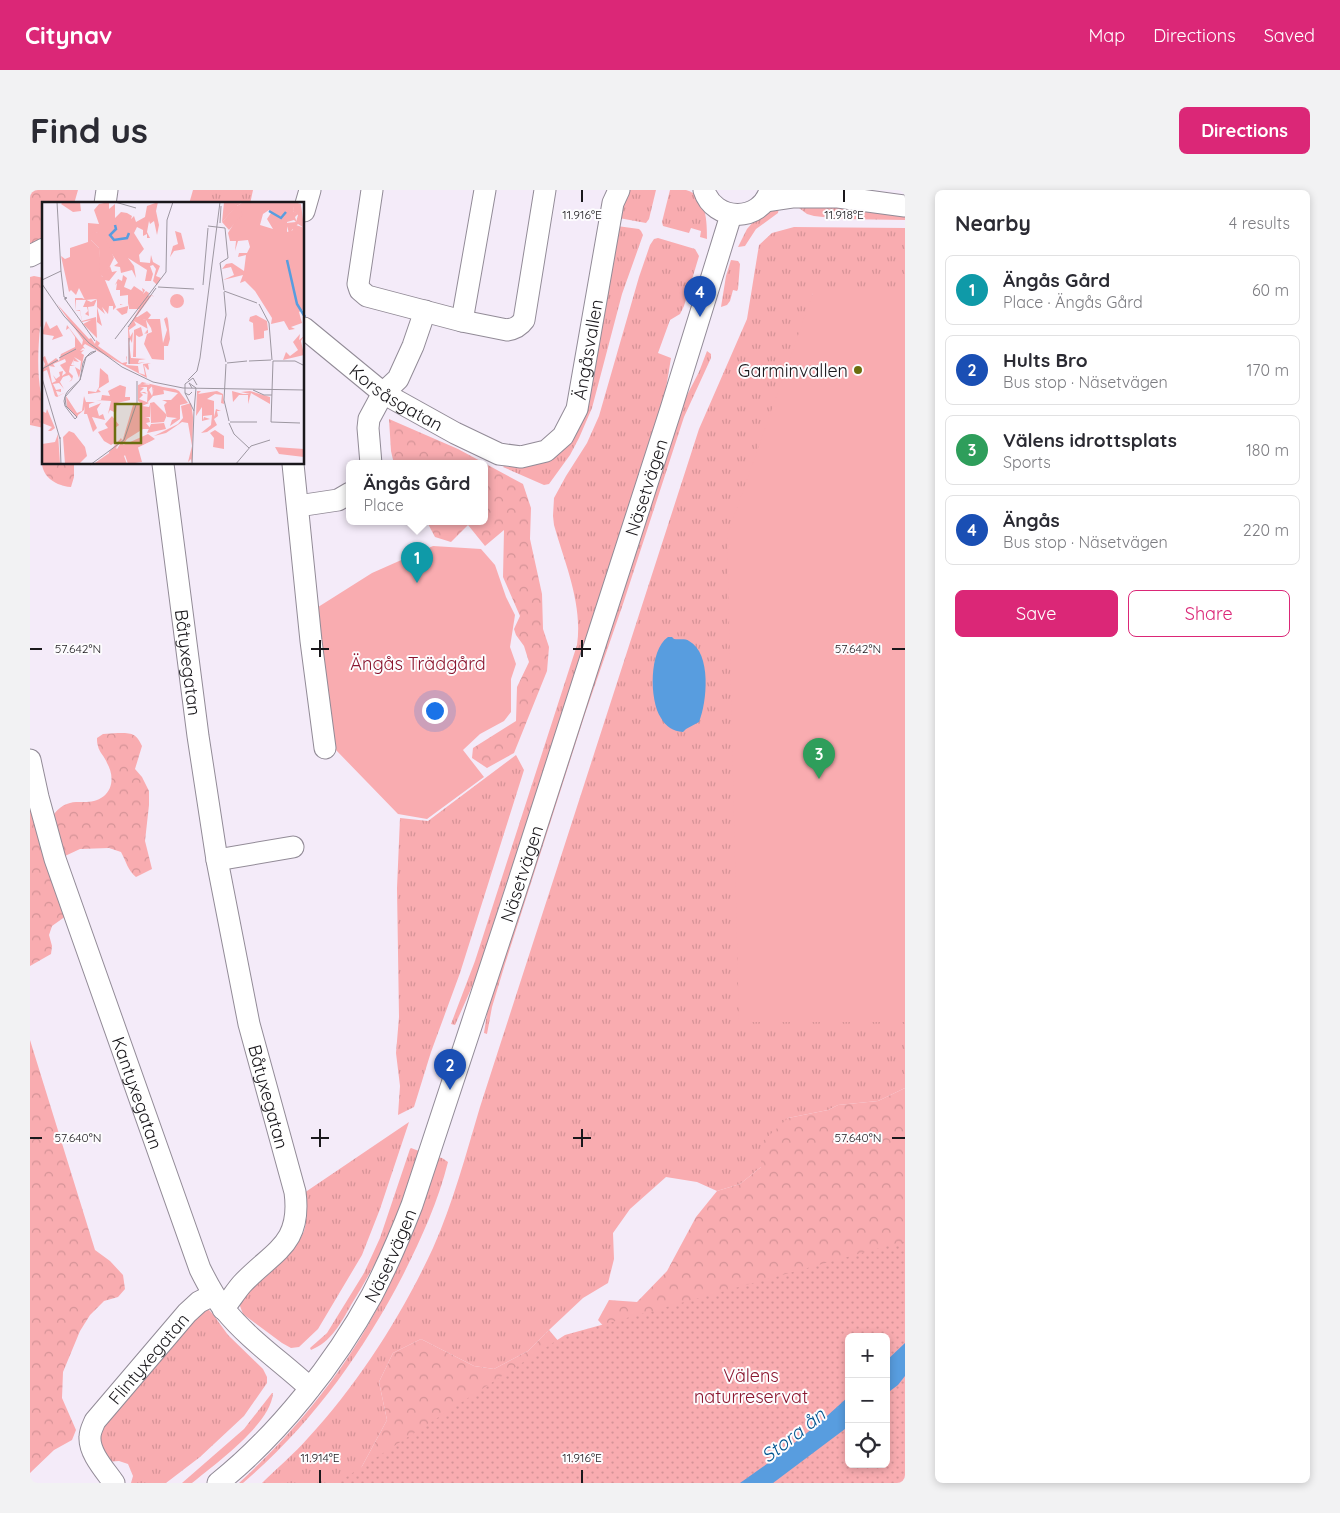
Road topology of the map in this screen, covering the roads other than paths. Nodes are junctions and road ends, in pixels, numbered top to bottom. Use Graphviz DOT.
graph roads {
  1 [pos="310,190"];
  2 [pos="372,190"];
  3 [pos="485,190"];
  4 [pos="545,190"];
  5 [pos="619,190"];
  6 [pos="704,190"];
  7 [pos="818,190"];
  8 [pos="767,196"];
  9 [pos="838,197"];
  10 [pos="905,206"];
  11 [pos="305,208"];
  12 [pos="731,214"];
  13 [pos="42,250"];
  14 [pos="30,256"];
  15 [pos="425,311"];
  16 [pos="462,321"];
  17 [pos="305,329"];
  18 [pos="383,392"];
  19 [pos="499,454"];
  20 [pos="370,460"];
  21 [pos="163,465"];
  22 [pos="293,465"];
  23 [pos="346,495"];
  24 [pos="298,506"];
  25 [pos="325,748"];
  26 [pos="30,760"];
  27 [pos="293,847"];
  28 [pos="217,860"];
  29 [pos="218,1302"];
  30 [pos="310,1388"];
  31 [pos="114,1483"];
  32 [pos="218,1483"];
  1 -- 11 [label="street"];
  2 -- 15 [label="street"];
  3 -- 16 [label="street"];
  4 -- 16 [label="street"];
  5 -- 19 [label="street, Ängåsvallen"];
  6 -- 12 [label="street"];
  7 -- 9 [label="street"];
  8 -- 9 [label="street"];
  8 -- 12 [label="street"];
  9 -- 10 [label="street"];
  12 -- 30 [label="street, Näsetvägen"];
  13 -- 14 [label="street"];
  15 -- 16 [label="street"];
  15 -- 18 [label="street"];
  17 -- 18 [label="street, Korsåsgatan"];
  18 -- 19 [label="street, Korsåsgatan"];
  18 -- 20 [label="street"];
  21 -- 28 [label="street, Båtyxegatan"];
  22 -- 24 [label="street"];
  23 -- 24 [label="street"];
  24 -- 25 [label="street"];
  26 -- 29 [label="street, Kantyxegatan"];
  27 -- 28 [label="street"];
  28 -- 29 [label="street, Båtyxegatan"];
  29 -- 30 [label="street, Kantyxegatan"];
  29 -- 31 [label="street, Flintyxegatan"];
  30 -- 32 [label="street, Näsetvägen"];
}
